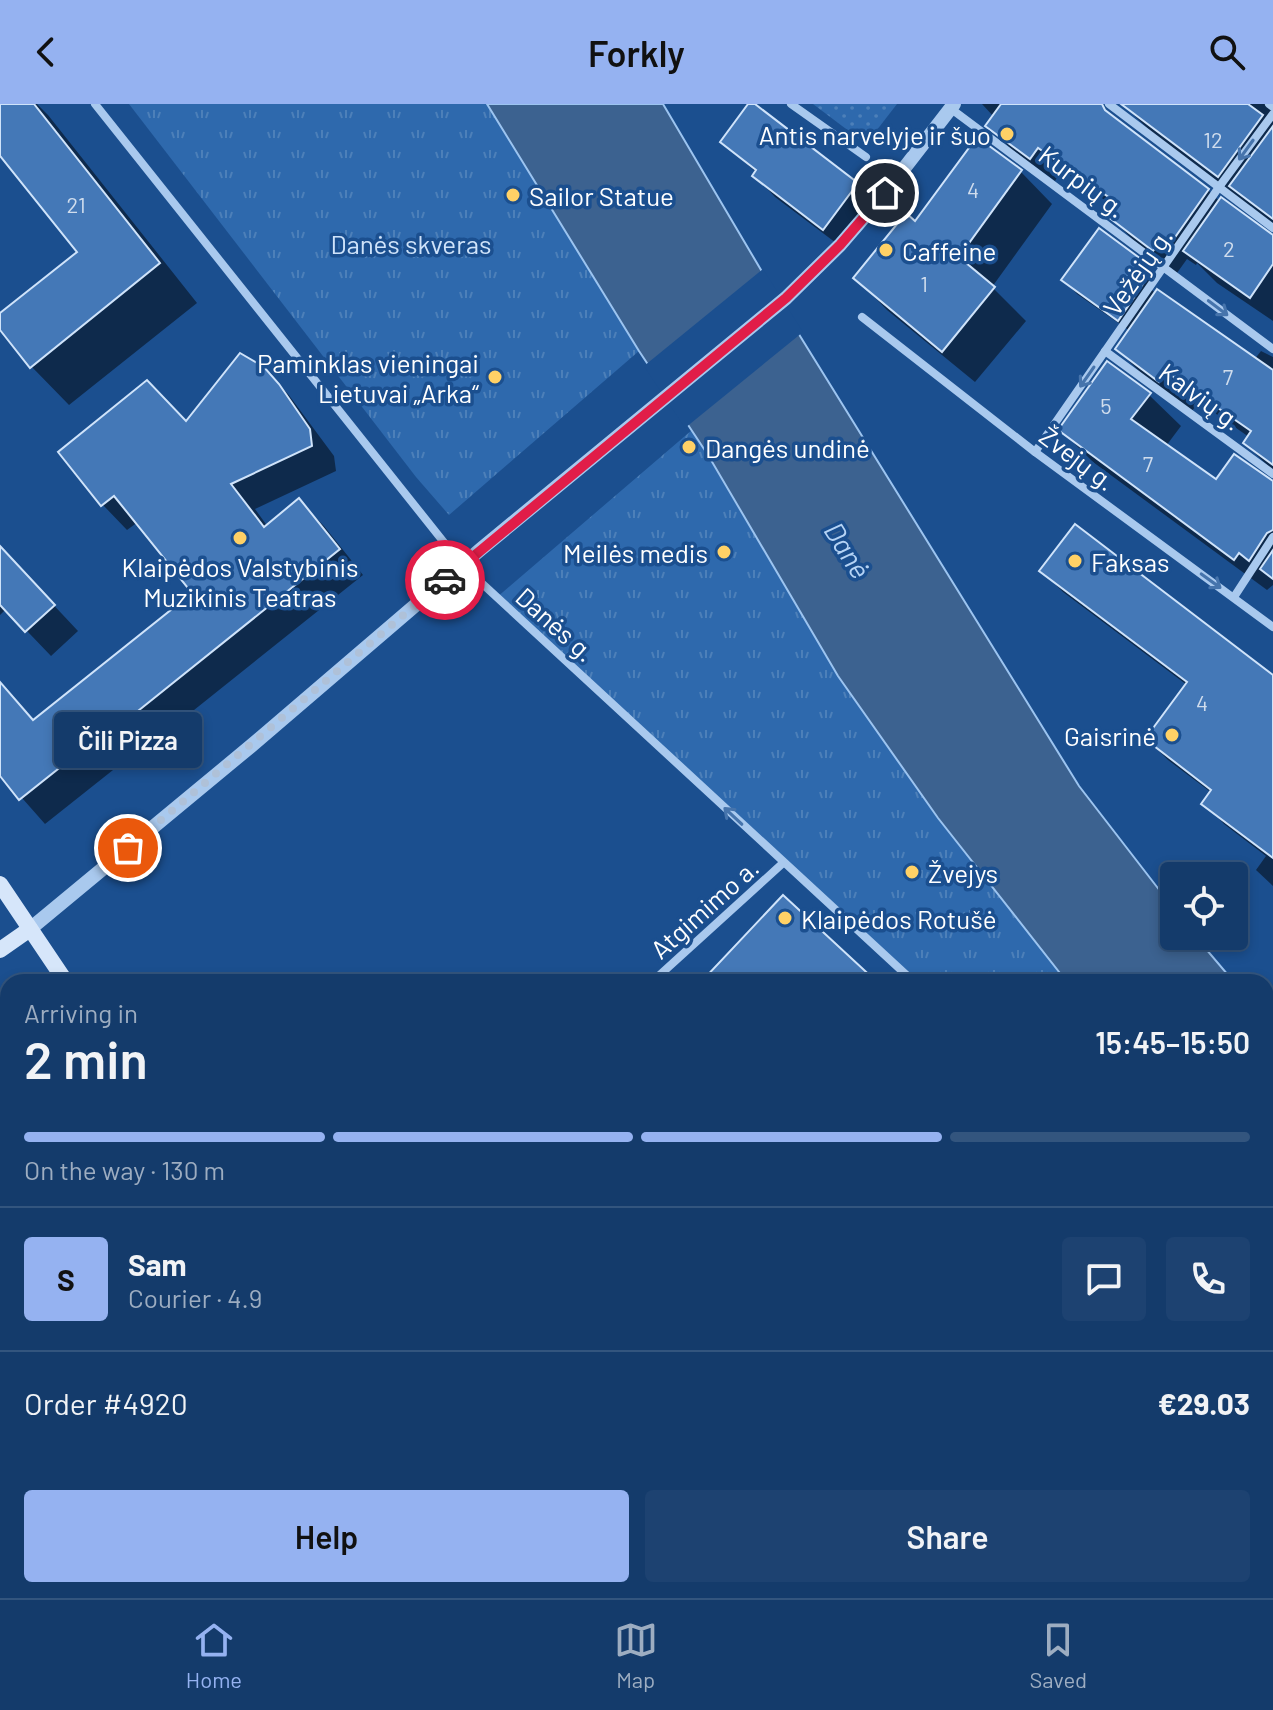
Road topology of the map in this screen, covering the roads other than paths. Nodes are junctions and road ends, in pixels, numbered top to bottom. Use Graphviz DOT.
graph roads {
  1 [pos="95,104"];
  2 [pos="791,104"];
  3 [pos="1109,104"];
  4 [pos="950,105"];
  5 [pos="1273,114"];
  6 [pos="866,157"];
  7 [pos="1219,187"];
  8 [pos="1273,228"];
  9 [pos="1164,267"];
  10 [pos="862,317"];
  11 [pos="1273,349"];
  12 [pos="1105,351"];
  13 [pos="1035,452"];
  14 [pos="1273,474"];
  15 [pos="1273,537"];
  16 [pos="462,565"];
  17 [pos="1234,597"];
  18 [pos="1273,627"];
  19 [pos="783,863"];
  20 [pos="0,884"];
  21 [pos="30,929"];
  22 [pos="0,950"];
  23 [pos="61,974"];
  24 [pos="661,974"];
  25 [pos="905,974"];
  1 -- 16 [label="street, Danės g."];
  2 -- 6 [label="street"];
  3 -- 7 [label="street"];
  4 -- 9 [label="street, Kurpių g."];
  4 -- 16 [label="street"];
  5 -- 7 [label="street, Vežėjų g., one-way"];
  7 -- 8 [label="street"];
  7 -- 9 [label="street, Vežėjų g."];
  9 -- 11 [label="street, Kurpių g., one-way"];
  9 -- 12 [label="street, Vežėjų g."];
  10 -- 13 [label="street, Žvejų g."];
  12 -- 13 [label="street, Vežėjų g., one-way"];
  12 -- 14 [label="street, Kalvių g."];
  13 -- 17 [label="street, Žvejų g., one-way"];
  15 -- 17 [label="street"];
  19 -- 16 [label="street, Danės g., one-way"];
  16 -- 21 [label="street"];
  17 -- 18 [label="street, Žvejų g."];
  19 -- 24 [label="street, Atgimimo a."];
  19 -- 25 [label="street, Danės g."];
  20 -- 21 [label="main road"];
  21 -- 22 [label="main road"];
  21 -- 23 [label="main road"];
}
